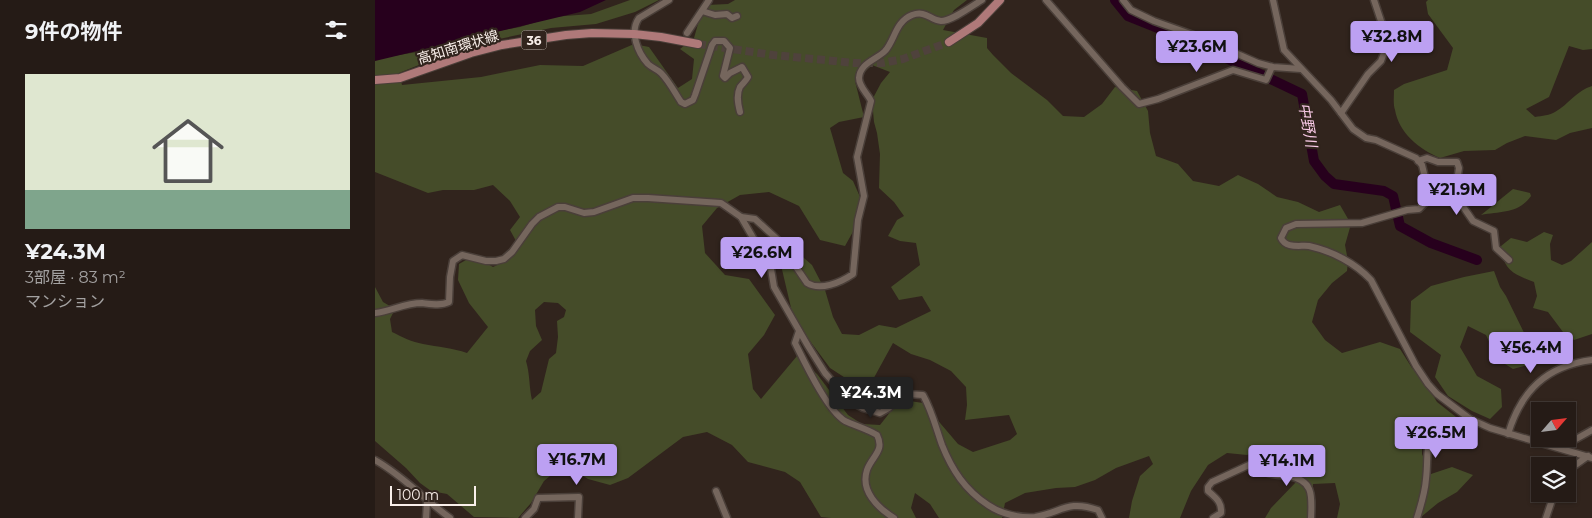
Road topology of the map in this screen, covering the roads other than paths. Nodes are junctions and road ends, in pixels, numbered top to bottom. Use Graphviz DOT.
graph roads {
  1 [pos="669,0"];
  2 [pos="709,0"];
  3 [pos="982,0"];
  4 [pos="1000,0"];
  5 [pos="1046,0"];
  6 [pos="1123,0"];
  7 [pos="1273,0"];
  8 [pos="1374,0"];
  9 [pos="701,11"];
  10 [pos="737,16"];
  11 [pos="687,33"];
  12 [pos="634,34"];
  13 [pos="949,42"];
  14 [pos="698,44"];
  15 [pos="1272,67"];
  16 [pos="1301,69"];
  17 [pos="375,80"];
  18 [pos="740,112"];
  19 [pos="1341,113"];
  20 [pos="1418,161"];
  21 [pos="741,217"];
  22 [pos="1509,260"];
  23 [pos="375,313"];
  24 [pos="799,331"];
  25 [pos="1592,360"];
  26 [pos="1470,419"];
  27 [pos="1592,430"];
  28 [pos="1508,434"];
  29 [pos="1576,439"];
  30 [pos="1531,440"];
  31 [pos="1560,448"];
  32 [pos="1590,457"];
  33 [pos="375,460"];
  34 [pos="1576,466"];
  35 [pos="716,491"];
  36 [pos="427,502"];
  37 [pos="1552,502"];
  38 [pos="426,518"];
  39 [pos="450,518"];
  40 [pos="525,518"];
  41 [pos="578,518"];
  42 [pos="727,518"];
  43 [pos="894,518"];
  44 [pos="1102,518"];
  45 [pos="1213,518"];
  46 [pos="1311,518"];
  47 [pos="1417,518"];
  48 [pos="1547,518"];
  1 -- 12 [label="street"];
  2 -- 9 [label="street"];
  3 -- 21 [label="street"];
  4 -- 13 [label="main road"];
  5 -- 15 [label="street"];
  6 -- 15 [label="street"];
  7 -- 16 [label="street"];
  8 -- 19 [label="street"];
  9 -- 10 [label="street"];
  9 -- 11 [label="street"];
  12 -- 14 [label="main road, 高知南環状線 / 36"];
  12 -- 17 [label="main road, 高知南環状線 / 36"];
  12 -- 18 [label="street"];
  15 -- 16 [label="street"];
  16 -- 19 [label="street"];
  19 -- 20 [label="street"];
  20 -- 22 [label="street"];
  20 -- 26 [label="street"];
  21 -- 23 [label="street"];
  21 -- 24 [label="street"];
  24 -- 43 [label="street"];
  24 -- 44 [label="street"];
  25 -- 28 [label="street"];
  26 -- 28 [label="street"];
  26 -- 47 [label="street"];
  27 -- 29 [label="street"];
  28 -- 30 [label="street"];
  31 -- 32 [label="street"];
  32 -- 34 [label="street"];
  33 -- 36 [label="street"];
  35 -- 42 [label="street"];
  36 -- 38 [label="street"];
  36 -- 39 [label="street"];
  37 -- 48 [label="street"];
  40 -- 41 [label="street"];
  45 -- 46 [label="street"];
}
